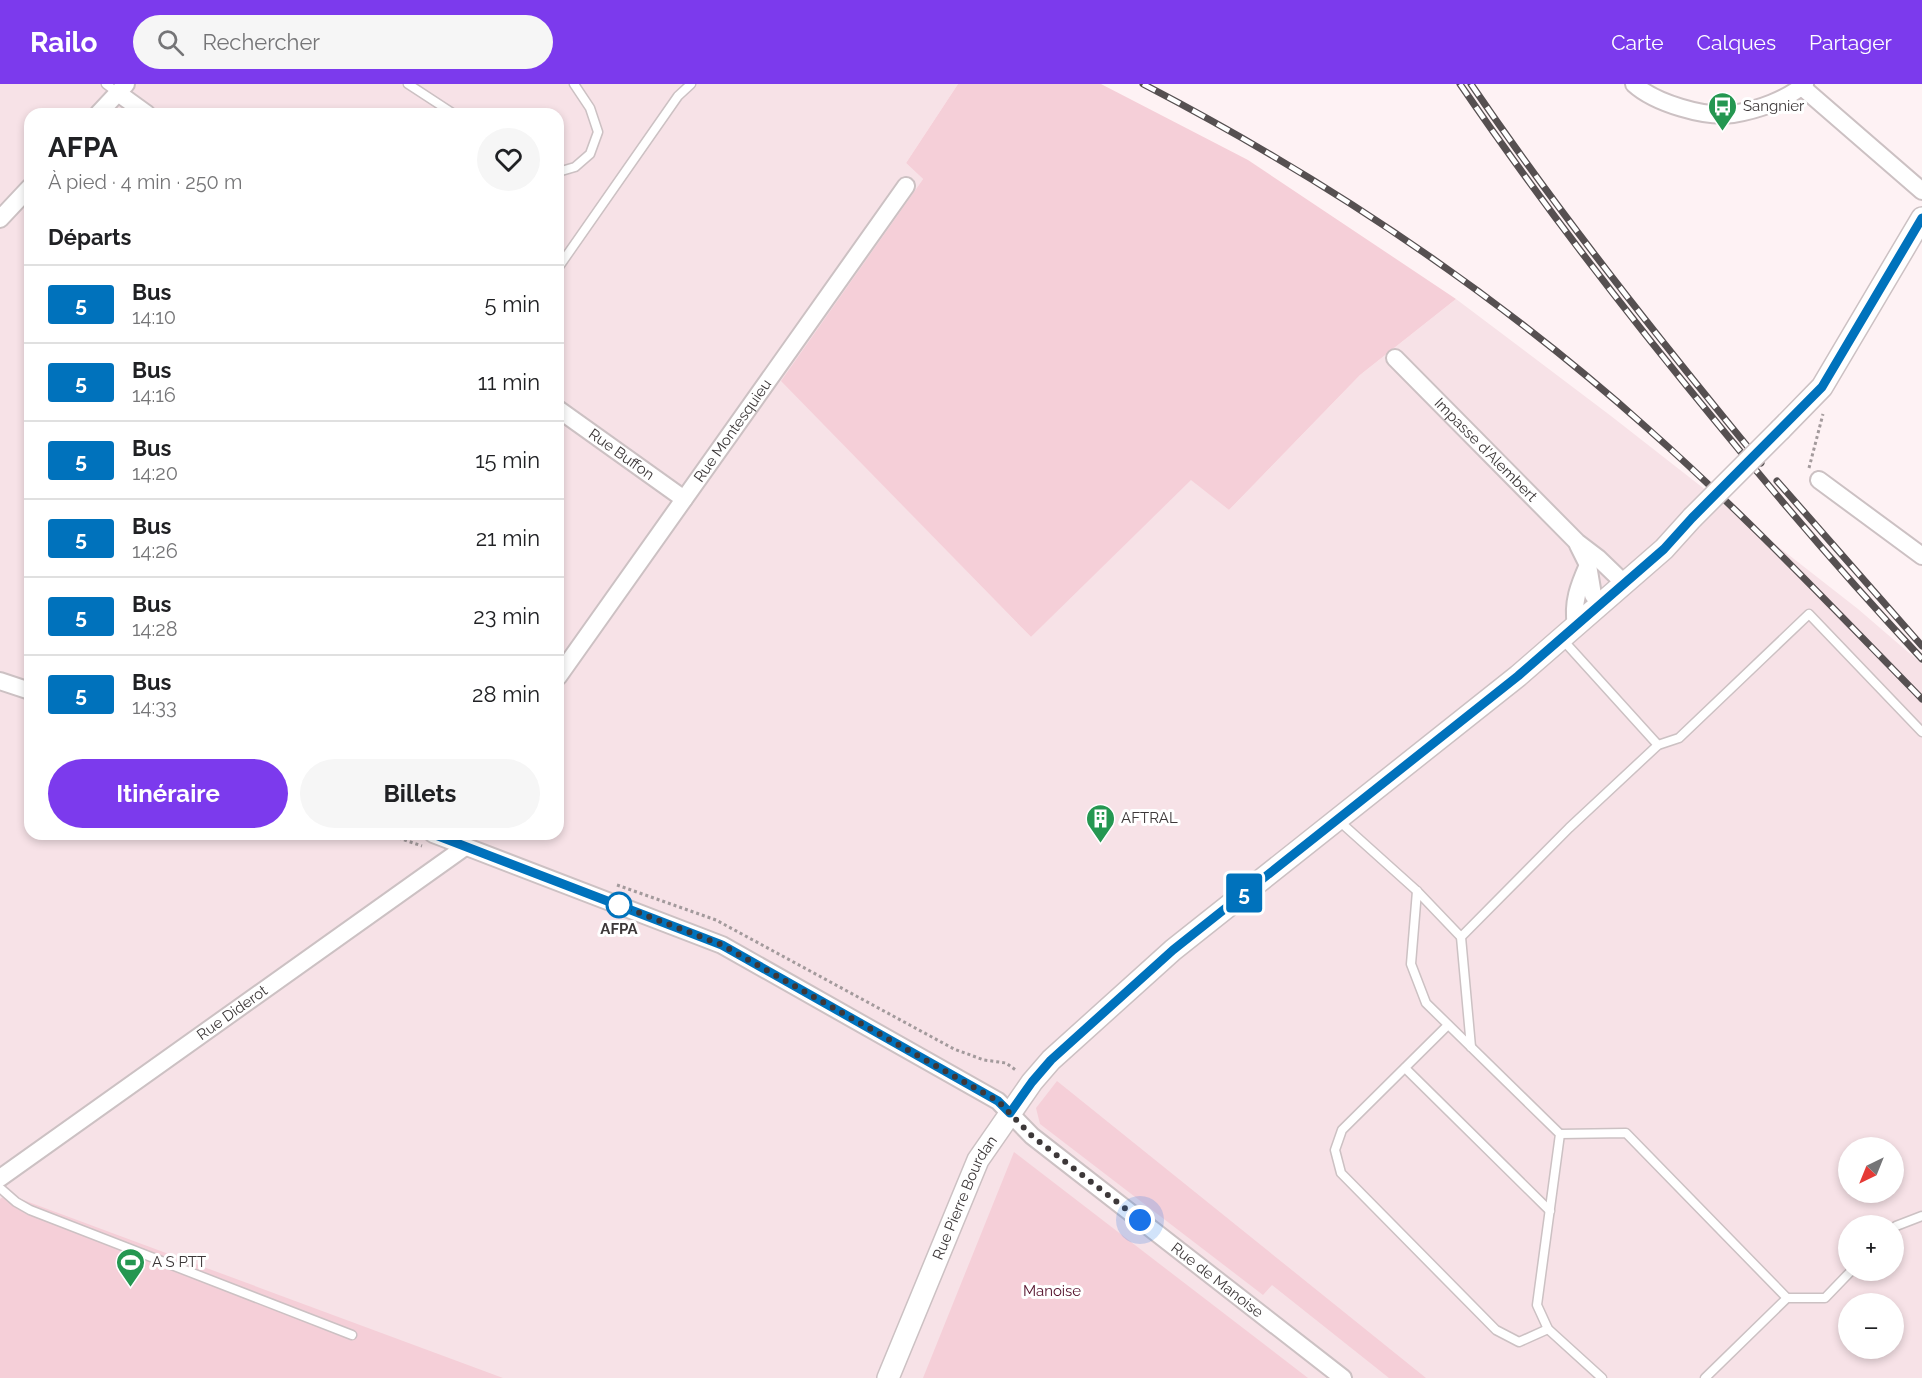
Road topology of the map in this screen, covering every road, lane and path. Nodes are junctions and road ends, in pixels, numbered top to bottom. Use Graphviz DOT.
graph roads {
  1 [pos="408,84"];
  2 [pos="574,84"];
  3 [pos="691,84"];
  4 [pos="1634,84"];
  5 [pos="1804,85"];
  6 [pos="117,87"];
  7 [pos="102,108"];
  8 [pos="140,108"];
  9 [pos="445,108"];
  10 [pos="564,170"];
  11 [pos="906,186"];
  12 [pos="1922,191"];
  13 [pos="24,193"];
  14 [pos="1922,218"];
  15 [pos="0,219"];
  16 [pos="564,259"];
  17 [pos="1395,358"];
  18 [pos="564,413"];
  19 [pos="1823,414"];
  20 [pos="1819,480"];
  21 [pos="684,499"];
  22 [pos="1577,542"];
  23 [pos="1922,556"];
  24 [pos="1588,565"];
  25 [pos="1625,584"];
  26 [pos="1601,604"];
  27 [pos="1569,632"];
  28 [pos="564,669"];
  29 [pos="0,681"];
  30 [pos="24,689"];
  31 [pos="1922,732"];
  32 [pos="1658,746"];
  33 [pos="1337,820"];
  34 [pos="451,840"];
  35 [pos="465,847"];
  36 [pos="616,885"];
  37 [pos="1417,891"];
  38 [pos="1461,937"];
  39 [pos="1448,1025"];
  40 [pos="1471,1047"];
  41 [pos="1405,1068"];
  42 [pos="1032,1082"];
  43 [pos="1010,1113"];
  44 [pos="1560,1134"];
  45 [pos="0,1178"];
  46 [pos="0,1188"];
  47 [pos="1550,1211"];
  48 [pos="1922,1216"];
  49 [pos="1904,1223"];
  50 [pos="1841,1281"];
  51 [pos="1787,1298"];
  52 [pos="1548,1329"];
  53 [pos="352,1335"];
  54 [pos="888,1378"];
  55 [pos="1343,1378"];
  56 [pos="1602,1378"];
  57 [pos="1705,1378"];
  1 -- 9 [label="lane"];
  2 -- 10 [label="lane"];
  3 -- 16 [label="lane"];
  4 -- 5 [label="street"];
  5 -- 12 [label="street"];
  6 -- 7 [label="street"];
  6 -- 8 [label="street"];
  11 -- 21 [label="street, Rue Montesquieu"];
  13 -- 15 [label="street"];
  14 -- 25 [label="street, Rue Pierre Bourdan, bridge"];
  17 -- 22 [label="street, Impasse d'Alembert"];
  18 -- 21 [label="street, Rue Buffon"];
  19 -- 20 [label="path"];
  20 -- 23 [label="street"];
  21 -- 28 [label="street, Rue Montesquieu"];
  22 -- 24 [label="street, Impasse d'Alembert"];
  22 -- 25 [label="street, Impasse d'Alembert"];
  24 -- 26 [label="street, Impasse d'Alembert"];
  24 -- 27 [label="street"];
  25 -- 26 [label="street, Rue Pierre Bourdan"];
  26 -- 27 [label="street, Rue Pierre Bourdan"];
  27 -- 32 [label="lane"];
  27 -- 33 [label="street, Rue Pierre Bourdan"];
  29 -- 30 [label="street"];
  31 -- 32 [label="lane"];
  32 -- 38 [label="lane"];
  33 -- 37 [label="lane"];
  33 -- 42 [label="street, Rue Pierre Bourdan"];
  34 -- 35 [label="street, Rue de Manoise"];
  35 -- 43 [label="street, Rue de Manoise"];
  35 -- 45 [label="street, Rue Diderot"];
  36 -- 42 [label="path"];
  37 -- 38 [label="lane"];
  37 -- 39 [label="lane"];
  38 -- 40 [label="lane"];
  39 -- 40 [label="lane"];
  39 -- 41 [label="lane"];
  40 -- 44 [label="lane"];
  41 -- 47 [label="lane"];
  41 -- 52 [label="lane"];
  42 -- 43 [label="street, Rue Pierre Bourdan"];
  43 -- 54 [label="street, Rue Pierre Bourdan"];
  43 -- 55 [label="street, Rue de Manoise"];
  44 -- 47 [label="lane"];
  44 -- 51 [label="lane"];
  46 -- 53 [label="lane"];
  47 -- 52 [label="lane"];
  48 -- 49 [label="lane"];
  50 -- 51 [label="lane"];
  51 -- 57 [label="lane"];
  52 -- 56 [label="lane"];
}
